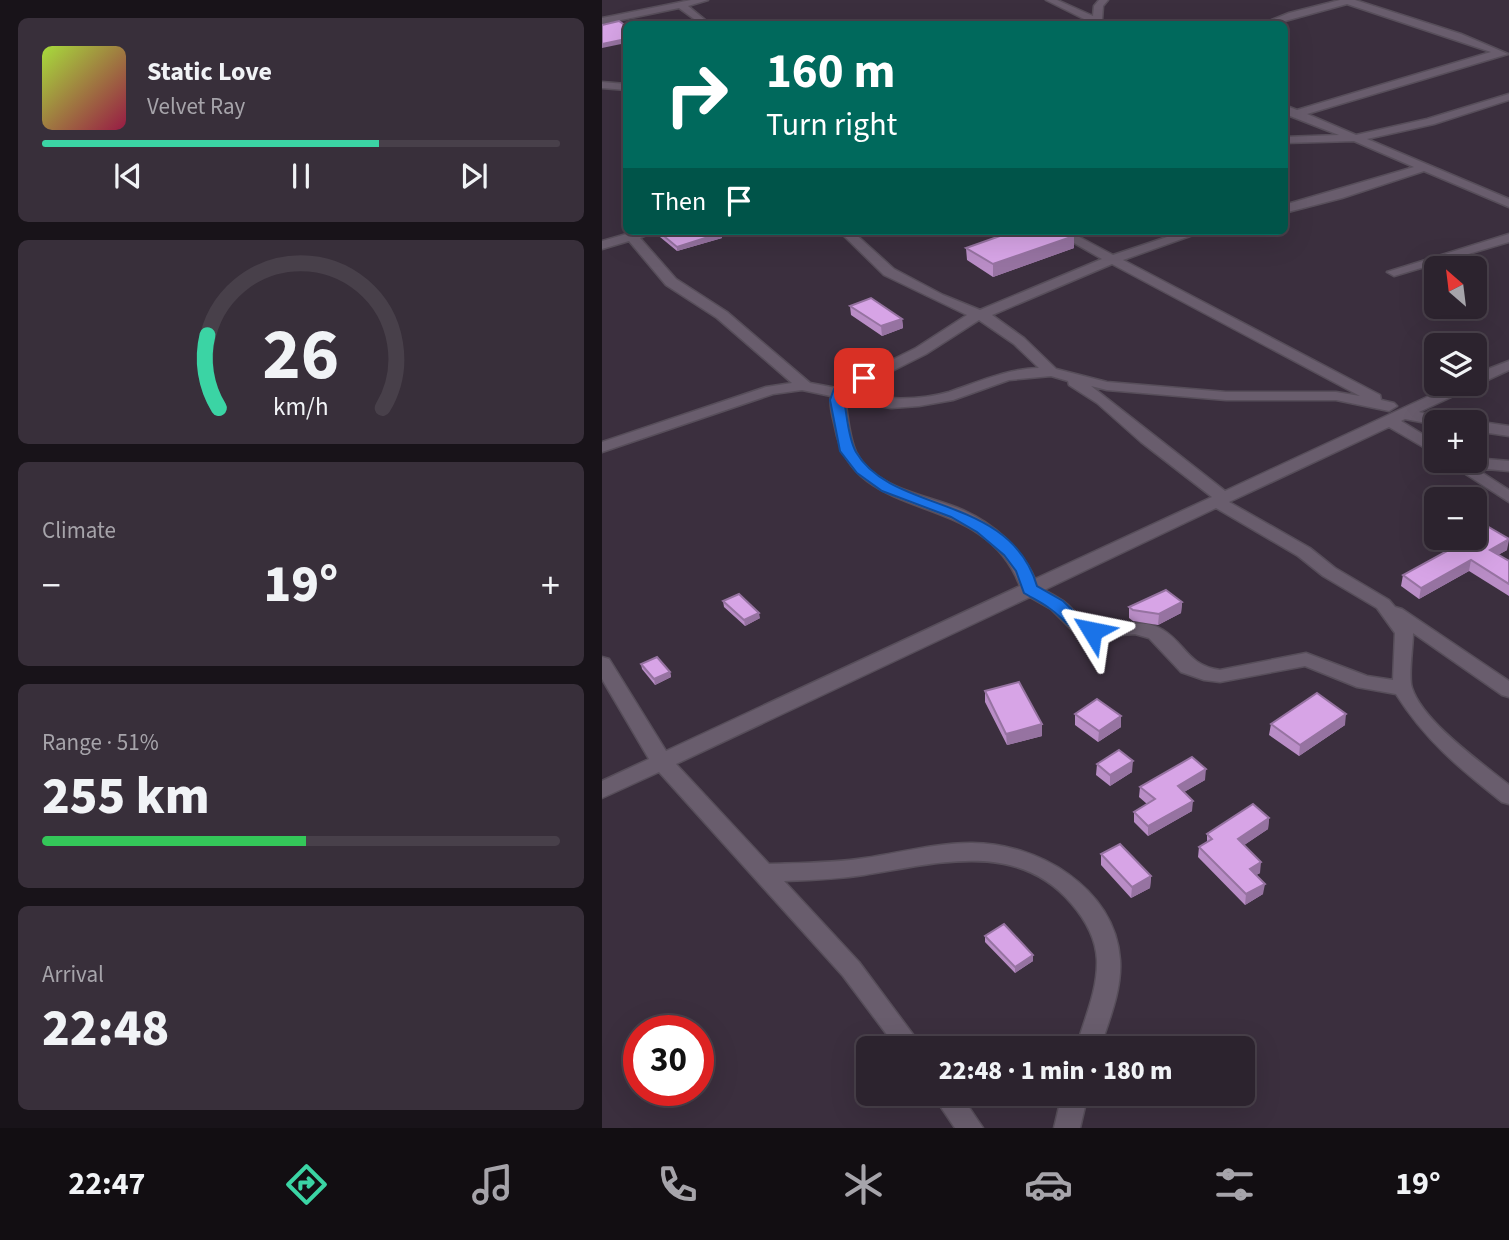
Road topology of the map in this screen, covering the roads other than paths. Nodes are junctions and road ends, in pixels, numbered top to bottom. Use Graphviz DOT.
graph roads {
  1 [pos="704,0"];
  2 [pos="1050,0"];
  3 [pos="1104,0"];
  4 [pos="1350,0"];
  5 [pos="683,3"];
  6 [pos="602,21"];
  7 [pos="703,21"];
  8 [pos="1096,21"];
  9 [pos="1100,21"];
  10 [pos="1275,21"];
  11 [pos="1509,42"];
  12 [pos="1482,46"];
  13 [pos="1504,55"];
  14 [pos="602,85"];
  15 [pos="623,87"];
  16 [pos="1509,97"];
  17 [pos="1288,113"];
  18 [pos="1356,138"];
  19 [pos="1288,140"];
  20 [pos="1427,167"];
  21 [pos="1509,203"];
  22 [pos="1288,208"];
  23 [pos="636,235"];
  24 [pos="849,235"];
  25 [pos="1067,235"];
  26 [pos="1183,235"];
  27 [pos="632,236"];
  28 [pos="1509,238"];
  29 [pos="602,244"];
  30 [pos="1114,259"];
  31 [pos="1394,272"];
  32 [pos="979,315"];
  33 [pos="1509,365"];
  34 [pos="1055,373"];
  35 [pos="1487,375"];
  36 [pos="806,387"];
  37 [pos="838,392"];
  38 [pos="1436,396"];
  39 [pos="1393,413"];
  40 [pos="1424,418"];
  41 [pos="1487,427"];
  42 [pos="1509,430"];
  43 [pos="1424,439"];
  44 [pos="602,447"];
  45 [pos="1487,464"];
  46 [pos="1509,466"];
  47 [pos="1473,473"];
  48 [pos="1509,497"];
  49 [pos="1219,499"];
  50 [pos="1030,589"];
  51 [pos="1384,604"];
  52 [pos="602,663"];
  53 [pos="1402,688"];
  54 [pos="1509,690"];
  55 [pos="661,761"];
  56 [pos="602,790"];
  57 [pos="1509,796"];
  58 [pos="763,873"];
  59 [pos="902,1036"];
  60 [pos="1091,1036"];
  61 [pos="954,1106"];
  62 [pos="1073,1106"];
  63 [pos="970,1128"];
  64 [pos="1068,1128"];
  1 -- 5 [label="street"];
  2 -- 8 [label="street"];
  3 -- 9 [label="street"];
  4 -- 10 [label="street"];
  4 -- 12 [label="street"];
  5 -- 6 [label="street"];
  5 -- 7 [label="street"];
  11 -- 12 [label="street"];
  12 -- 13 [label="street"];
  13 -- 17 [label="street"];
  14 -- 15 [label="street"];
  16 -- 18 [label="street"];
  17 -- 18 [label="street"];
  18 -- 19 [label="street"];
  18 -- 20 [label="street"];
  20 -- 21 [label="street"];
  20 -- 22 [label="street"];
  23 -- 27 [label="street"];
  24 -- 32 [label="street"];
  25 -- 30 [label="street"];
  26 -- 30 [label="street"];
  27 -- 29 [label="street"];
  27 -- 36 [label="street"];
  28 -- 31 [label="street"];
  30 -- 32 [label="street"];
  30 -- 39 [label="street"];
  32 -- 34 [label="street"];
  32 -- 37 [label="street"];
  33 -- 35 [label="street"];
  34 -- 37 [label="street"];
  34 -- 39 [label="street"];
  34 -- 49 [label="street"];
  36 -- 37 [label="street"];
  36 -- 44 [label="street"];
  37 -- 50 [label="street"];
  38 -- 39 [label="street"];
  39 -- 40 [label="street"];
  39 -- 43 [label="street"];
  39 -- 49 [label="street"];
  41 -- 42 [label="street"];
  45 -- 46 [label="street"];
  47 -- 48 [label="street"];
  49 -- 50 [label="street"];
  49 -- 51 [label="street"];
  50 -- 53 [label="street"];
  50 -- 55 [label="street"];
  51 -- 53 [label="street"];
  51 -- 54 [label="street"];
  52 -- 55 [label="street"];
  53 -- 57 [label="street"];
  55 -- 56 [label="street"];
  55 -- 58 [label="street"];
  58 -- 59 [label="street"];
  58 -- 60 [label="street"];
  61 -- 63 [label="street"];
  62 -- 64 [label="street"];
}
